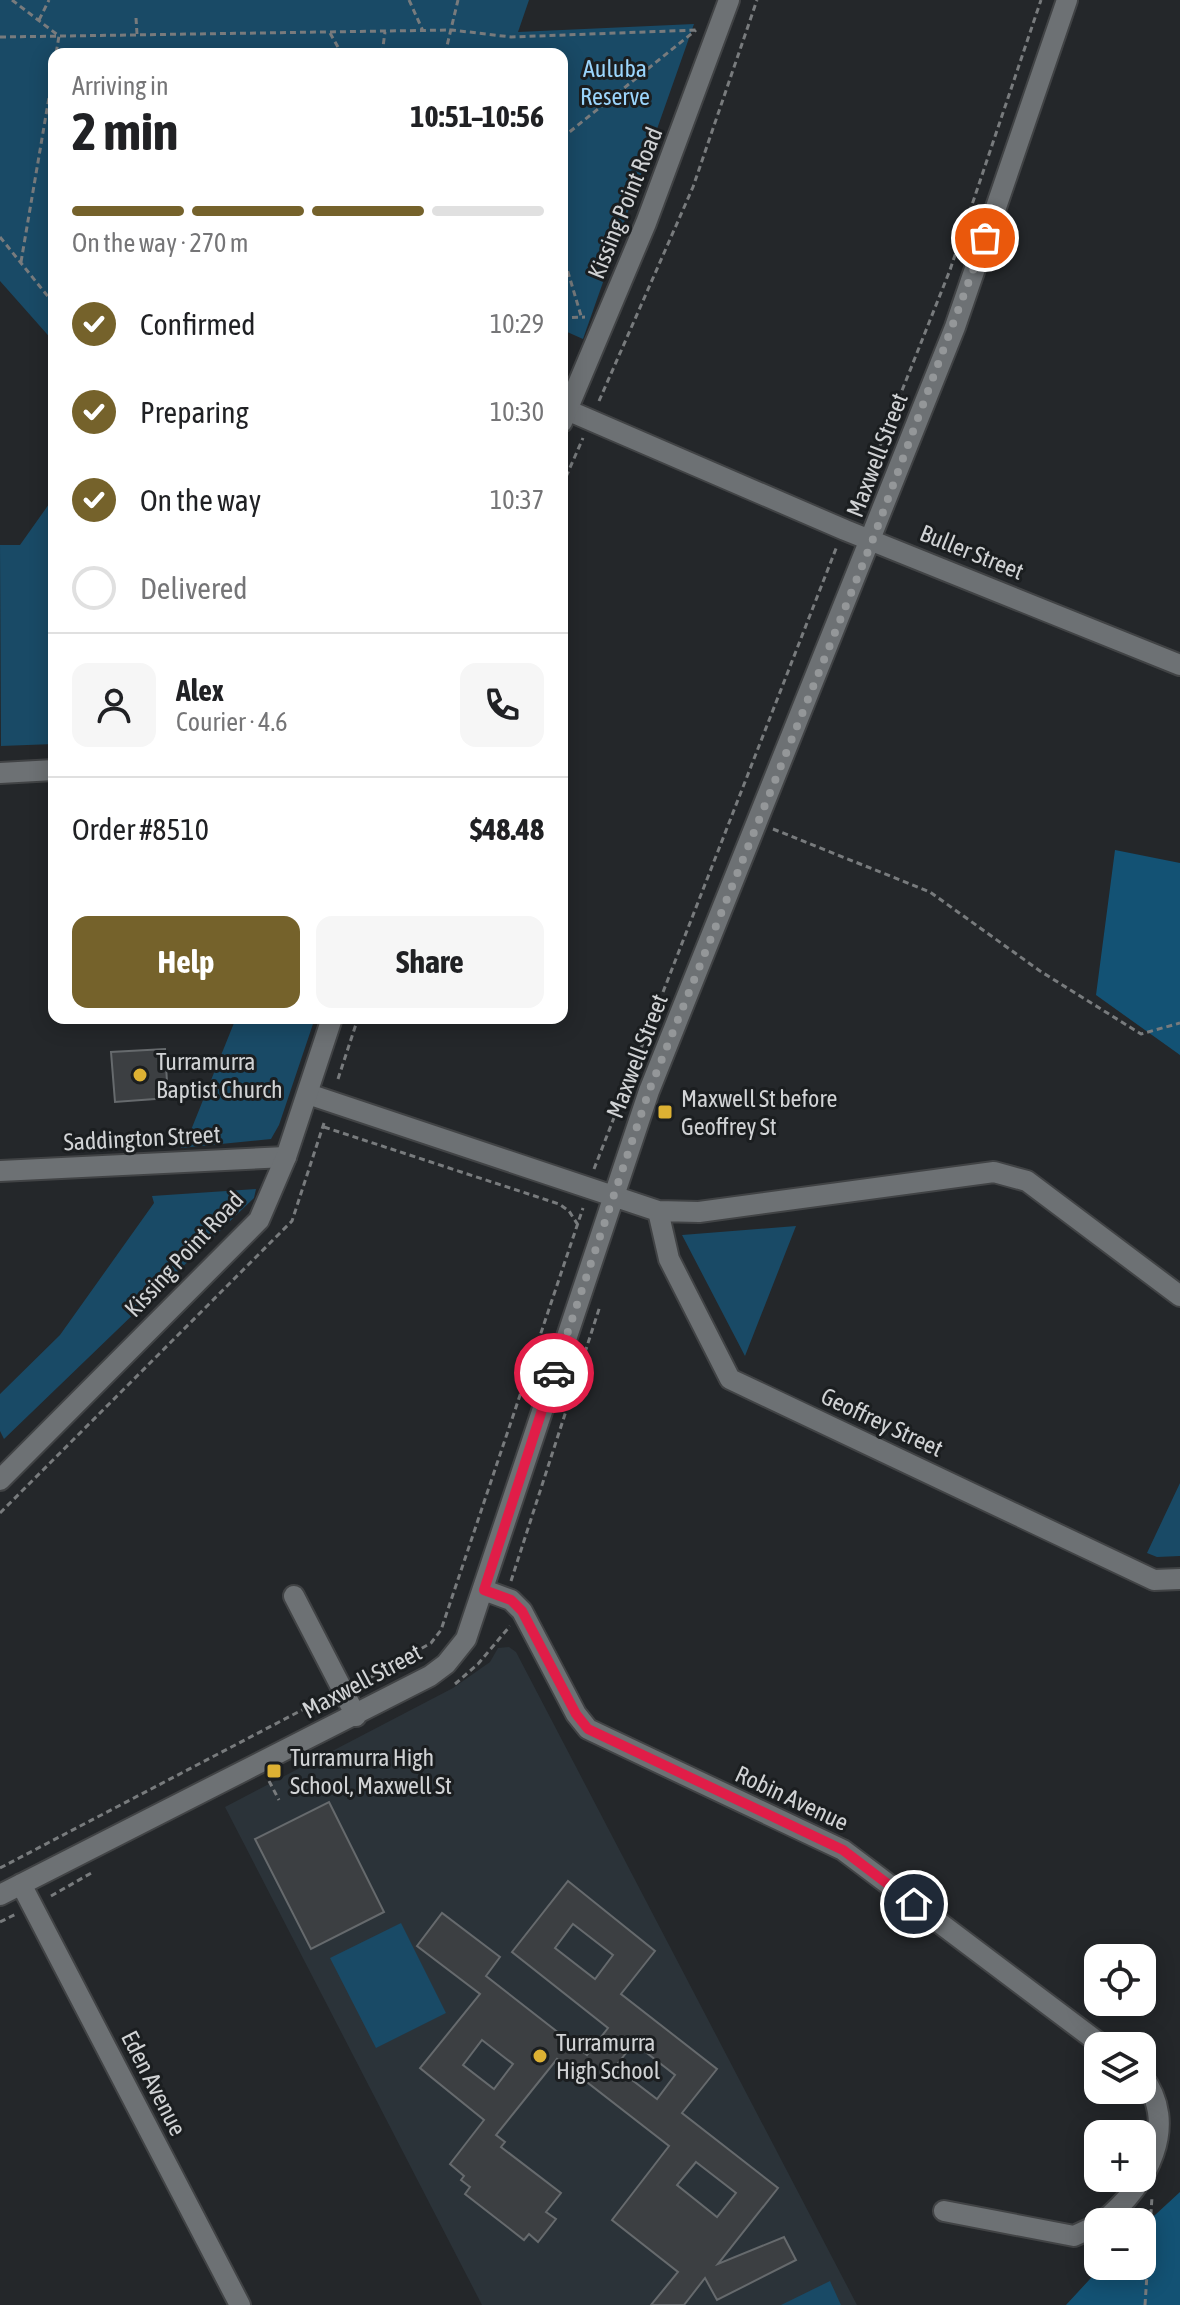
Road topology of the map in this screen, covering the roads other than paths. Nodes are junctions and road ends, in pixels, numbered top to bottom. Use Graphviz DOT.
graph roads {
  1 [pos="729,0"];
  2 [pos="1067,0"];
  3 [pos="568,409"];
  4 [pos="568,417"];
  5 [pos="873,539"];
  6 [pos="1180,665"];
  7 [pos="48,770"];
  8 [pos="0,773"];
  9 [pos="330,1024"];
  10 [pos="308,1094"];
  11 [pos="286,1157"];
  12 [pos="0,1171"];
  13 [pos="612,1196"];
  14 [pos="658,1211"];
  15 [pos="1180,1296"];
  16 [pos="0,1480"];
  17 [pos="1180,1579"];
  18 [pos="484,1590"];
  19 [pos="294,1596"];
  20 [pos="356,1716"];
  21 [pos="21,1884"];
  22 [pos="0,1895"];
  23 [pos="1084,2032"];
  24 [pos="1156,2085"];
  25 [pos="1116,2208"];
  26 [pos="944,2211"];
  27 [pos="1084,2231"];
  28 [pos="240,2305"];
  1 -- 3 [label="street, Kissing Point Road"];
  2 -- 5 [label="street, Maxwell Street"];
  4 -- 5 [label="street, Buller Street"];
  5 -- 6 [label="street, Buller Street"];
  5 -- 13 [label="street, Maxwell Street"];
  7 -- 8 [label="street"];
  9 -- 10 [label="street, Kissing Point Road"];
  10 -- 11 [label="street, Kissing Point Road"];
  10 -- 13 [label="street"];
  11 -- 12 [label="street, Saddington Street"];
  11 -- 16 [label="street, Kissing Point Road"];
  13 -- 14 [label="street"];
  13 -- 18 [label="street, Maxwell Street"];
  14 -- 15 [label="street"];
  14 -- 17 [label="street, Geoffrey Street"];
  18 -- 20 [label="street, Maxwell Street"];
  18 -- 23 [label="street, Robin Avenue"];
  19 -- 20 [label="street"];
  20 -- 21 [label="street, Maxwell Street"];
  21 -- 22 [label="street, Maxwell Street"];
  21 -- 28 [label="street, Eden Avenue"];
  24 -- 25 [label="street"];
  26 -- 27 [label="street"];
}
